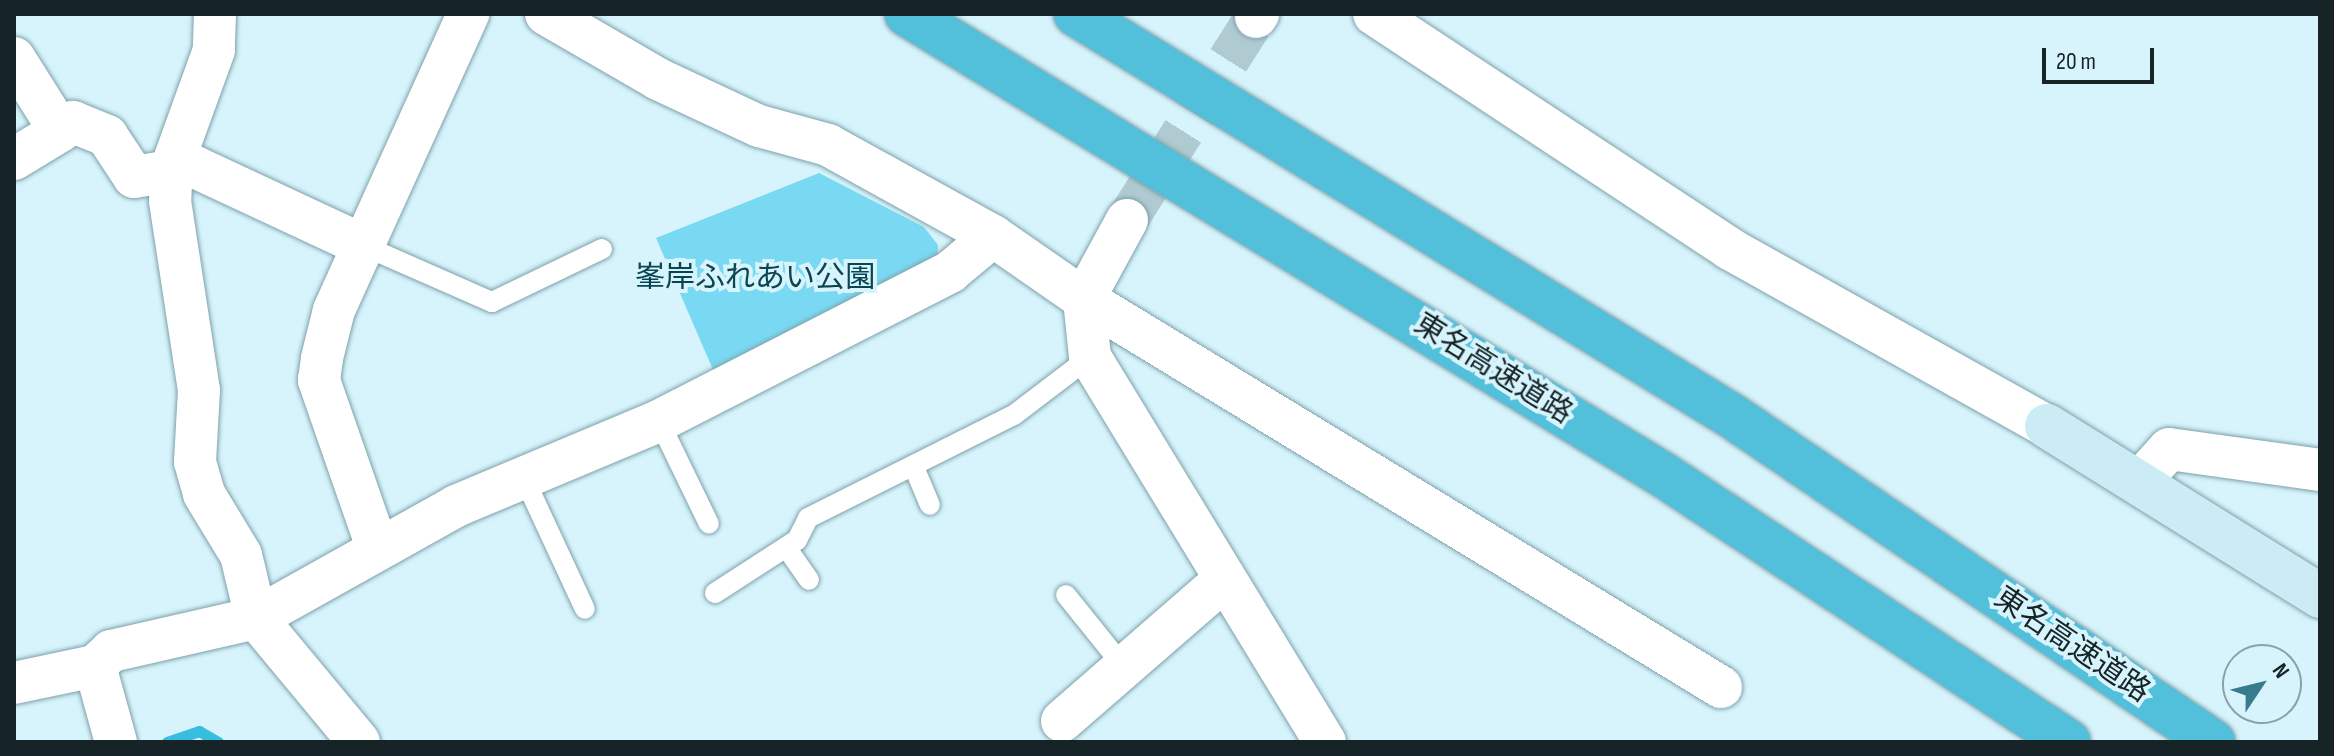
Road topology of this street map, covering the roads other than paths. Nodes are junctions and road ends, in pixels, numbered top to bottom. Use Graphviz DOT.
graph roads {
  1 [pos="215,14"];
  2 [pos="546,14"];
  3 [pos="907,14"];
  4 [pos="1076,14"];
  5 [pos="1374,14"];
  6 [pos="456,23"];
  7 [pos="14,58"];
  8 [pos="60,131"];
  9 [pos="14,159"];
  10 [pos="172,166"];
  11 [pos="1127,220"];
  12 [pos="993,236"];
  13 [pos="362,245"];
  14 [pos="602,249"];
  15 [pos="1084,299"];
  16 [pos="1090,357"];
  17 [pos="659,421"];
  18 [pos="2047,426"];
  19 [pos="914,467"];
  20 [pos="2320,470"];
  21 [pos="525,480"];
  22 [pos="2140,481"];
  23 [pos="930,505"];
  24 [pos="709,524"];
  25 [pos="377,547"];
  26 [pos="786,547"];
  27 [pos="809,580"];
  28 [pos="1222,582"];
  29 [pos="715,593"];
  30 [pos="1066,595"];
  31 [pos="2320,596"];
  32 [pos="585,609"];
  33 [pos="256,618"];
  34 [pos="2095,659"];
  35 [pos="95,666"];
  36 [pos="1123,666"];
  37 [pos="14,683"];
  38 [pos="1721,687"];
  39 [pos="1062,721"];
  40 [pos="1306,735"];
  41 [pos="116,742"];
  42 [pos="359,742"];
  43 [pos="2068,742"];
  44 [pos="2213,742"];
  45 [pos="2231,742"];
  1 -- 10 [label="street"];
  2 -- 12 [label="street"];
  3 -- 43 [label="highway, 東名高速道路"];
  4 -- 34 [label="highway, 東名高速道路"];
  5 -- 18 [label="street"];
  6 -- 13 [label="street"];
  7 -- 8 [label="street"];
  8 -- 9 [label="street"];
  8 -- 10 [label="street"];
  10 -- 13 [label="street"];
  10 -- 33 [label="street"];
  11 -- 15 [label="street"];
  12 -- 15 [label="street"];
  12 -- 17 [label="street"];
  13 -- 14 [label="lane"];
  13 -- 25 [label="street"];
  15 -- 16 [label="street"];
  15 -- 38 [label="street"];
  16 -- 19 [label="lane"];
  16 -- 28 [label="street"];
  17 -- 21 [label="street"];
  17 -- 24 [label="lane"];
  18 -- 22 [label="street"];
  19 -- 23 [label="lane"];
  19 -- 26 [label="lane"];
  20 -- 22 [label="street"];
  21 -- 25 [label="street"];
  21 -- 32 [label="lane"];
  22 -- 31 [label="street"];
  25 -- 33 [label="street"];
  26 -- 27 [label="lane"];
  26 -- 29 [label="lane"];
  28 -- 36 [label="street"];
  28 -- 40 [label="street"];
  30 -- 36 [label="lane"];
  33 -- 35 [label="street"];
  33 -- 42 [label="street"];
  34 -- 44 [label="highway, 東名高速道路"];
  34 -- 45 [label="highway"];
  35 -- 37 [label="street"];
  35 -- 41 [label="street"];
  36 -- 39 [label="street"];
}
